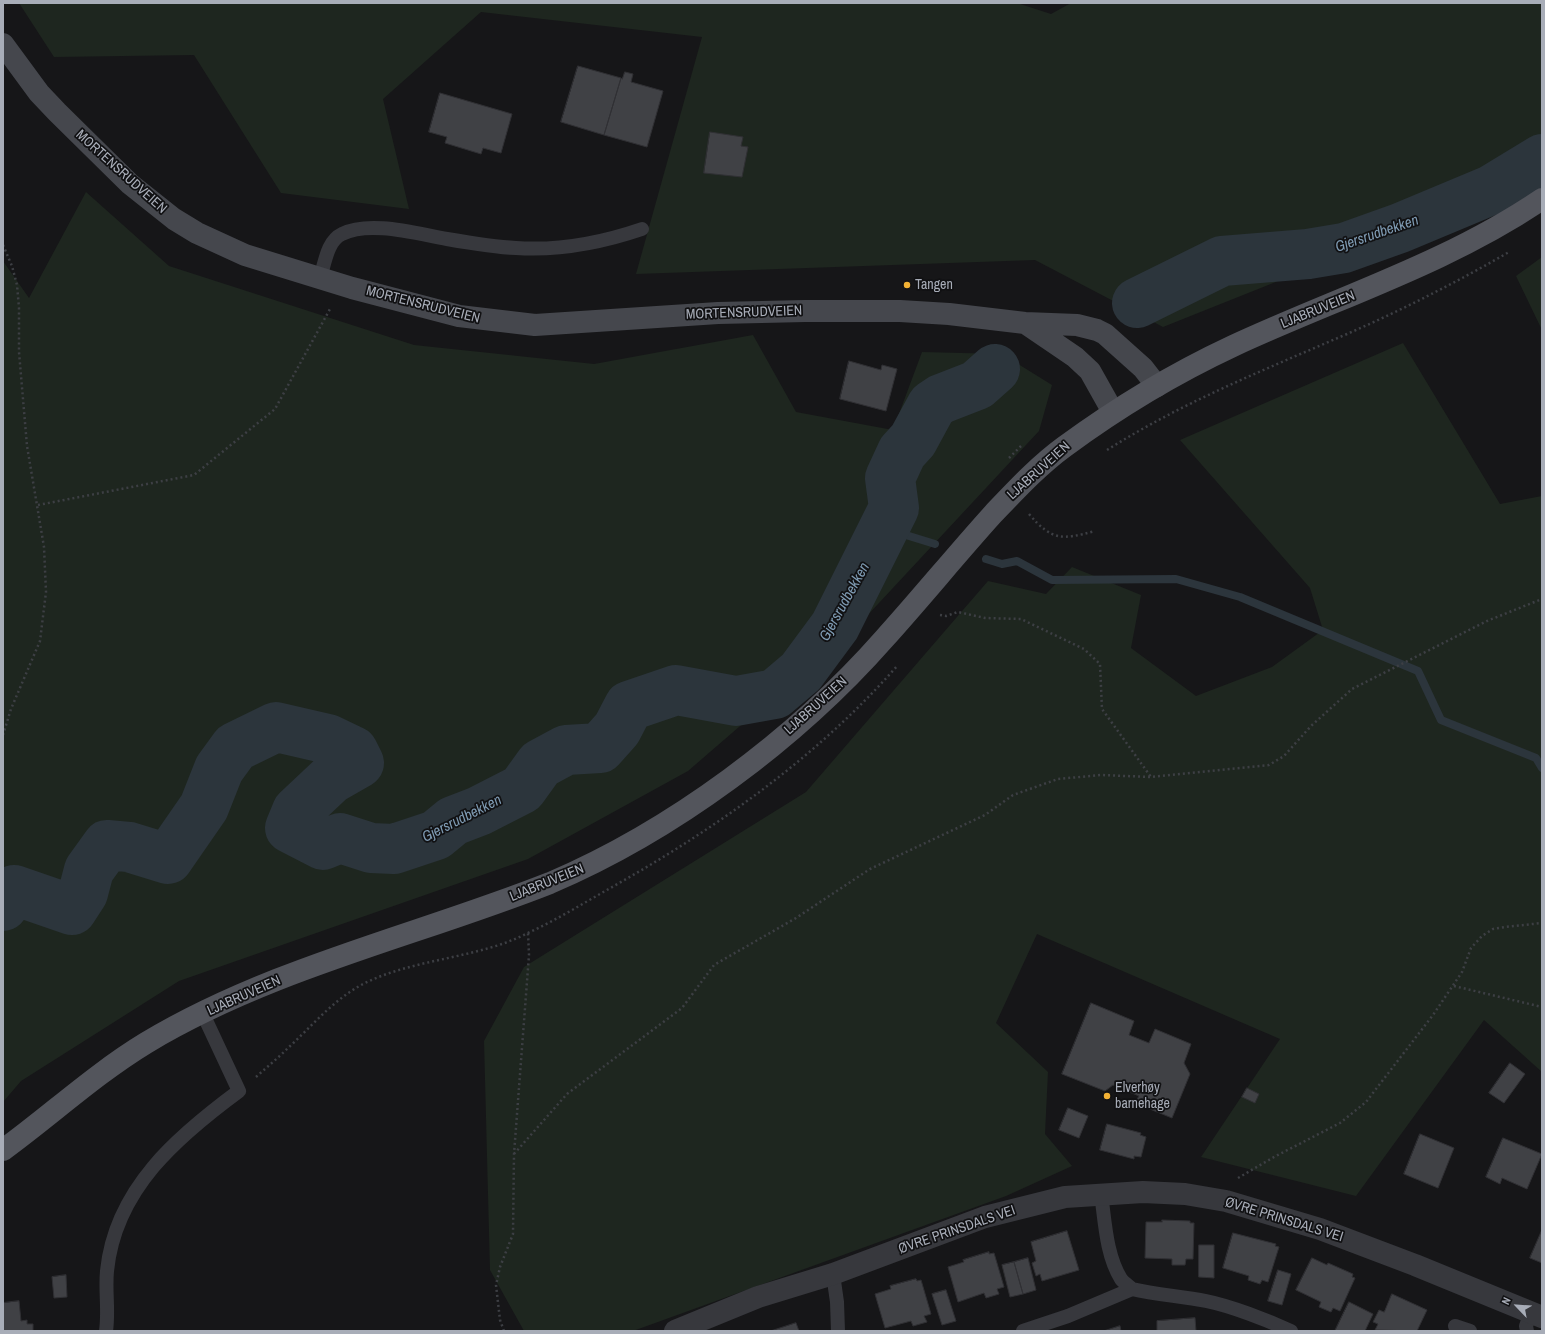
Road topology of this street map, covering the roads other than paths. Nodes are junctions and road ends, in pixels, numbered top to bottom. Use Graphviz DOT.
graph roads {
  1 [pos="3,44"];
  2 [pos="1542,199"];
  3 [pos="642,230"];
  4 [pos="320,278"];
  5 [pos="1026,324"];
  6 [pos="1157,386"];
  7 [pos="1113,412"];
  8 [pos="202,1014"];
  9 [pos="33,1129"];
  10 [pos="3,1150"];
  11 [pos="3,1166"];
  12 [pos="1101,1194"];
  13 [pos="833,1274"];
  14 [pos="1132,1289"];
  15 [pos="1534,1320"];
  16 [pos="1455,1326"];
  17 [pos="106,1331"];
  18 [pos="675,1331"];
  19 [pos="838,1331"];
  20 [pos="1023,1331"];
  21 [pos="1291,1331"];
  22 [pos="1470,1331"];
  1 -- 4 [label="street, MORTENSRUDVEIEN"];
  2 -- 6 [label="main road, LJABRUVEIEN"];
  3 -- 4 [label="lane"];
  4 -- 5 [label="street, MORTENSRUDVEIEN"];
  5 -- 6 [label="street, MORTENSRUDVEIEN"];
  5 -- 7 [label="street, MORTENSRUDVEIEN"];
  6 -- 7 [label="main road, LJABRUVEIEN"];
  7 -- 8 [label="main road, LJABRUVEIEN"];
  8 -- 9 [label="main road, LJABRUVEIEN"];
  8 -- 17 [label="lane"];
  9 -- 10 [label="main road, LJABRUVEIEN"];
  9 -- 11 [label="main road, LJABRUVEIEN"];
  12 -- 13 [label="street, ØVRE PRINSDALS VEI"];
  12 -- 14 [label="lane"];
  12 -- 15 [label="street, ØVRE PRINSDALS VEI"];
  13 -- 18 [label="street, ØVRE PRINSDALS VEI"];
  13 -- 19 [label="lane"];
  14 -- 20 [label="lane"];
  14 -- 21 [label="lane"];
  16 -- 22 [label="lane"];
}
